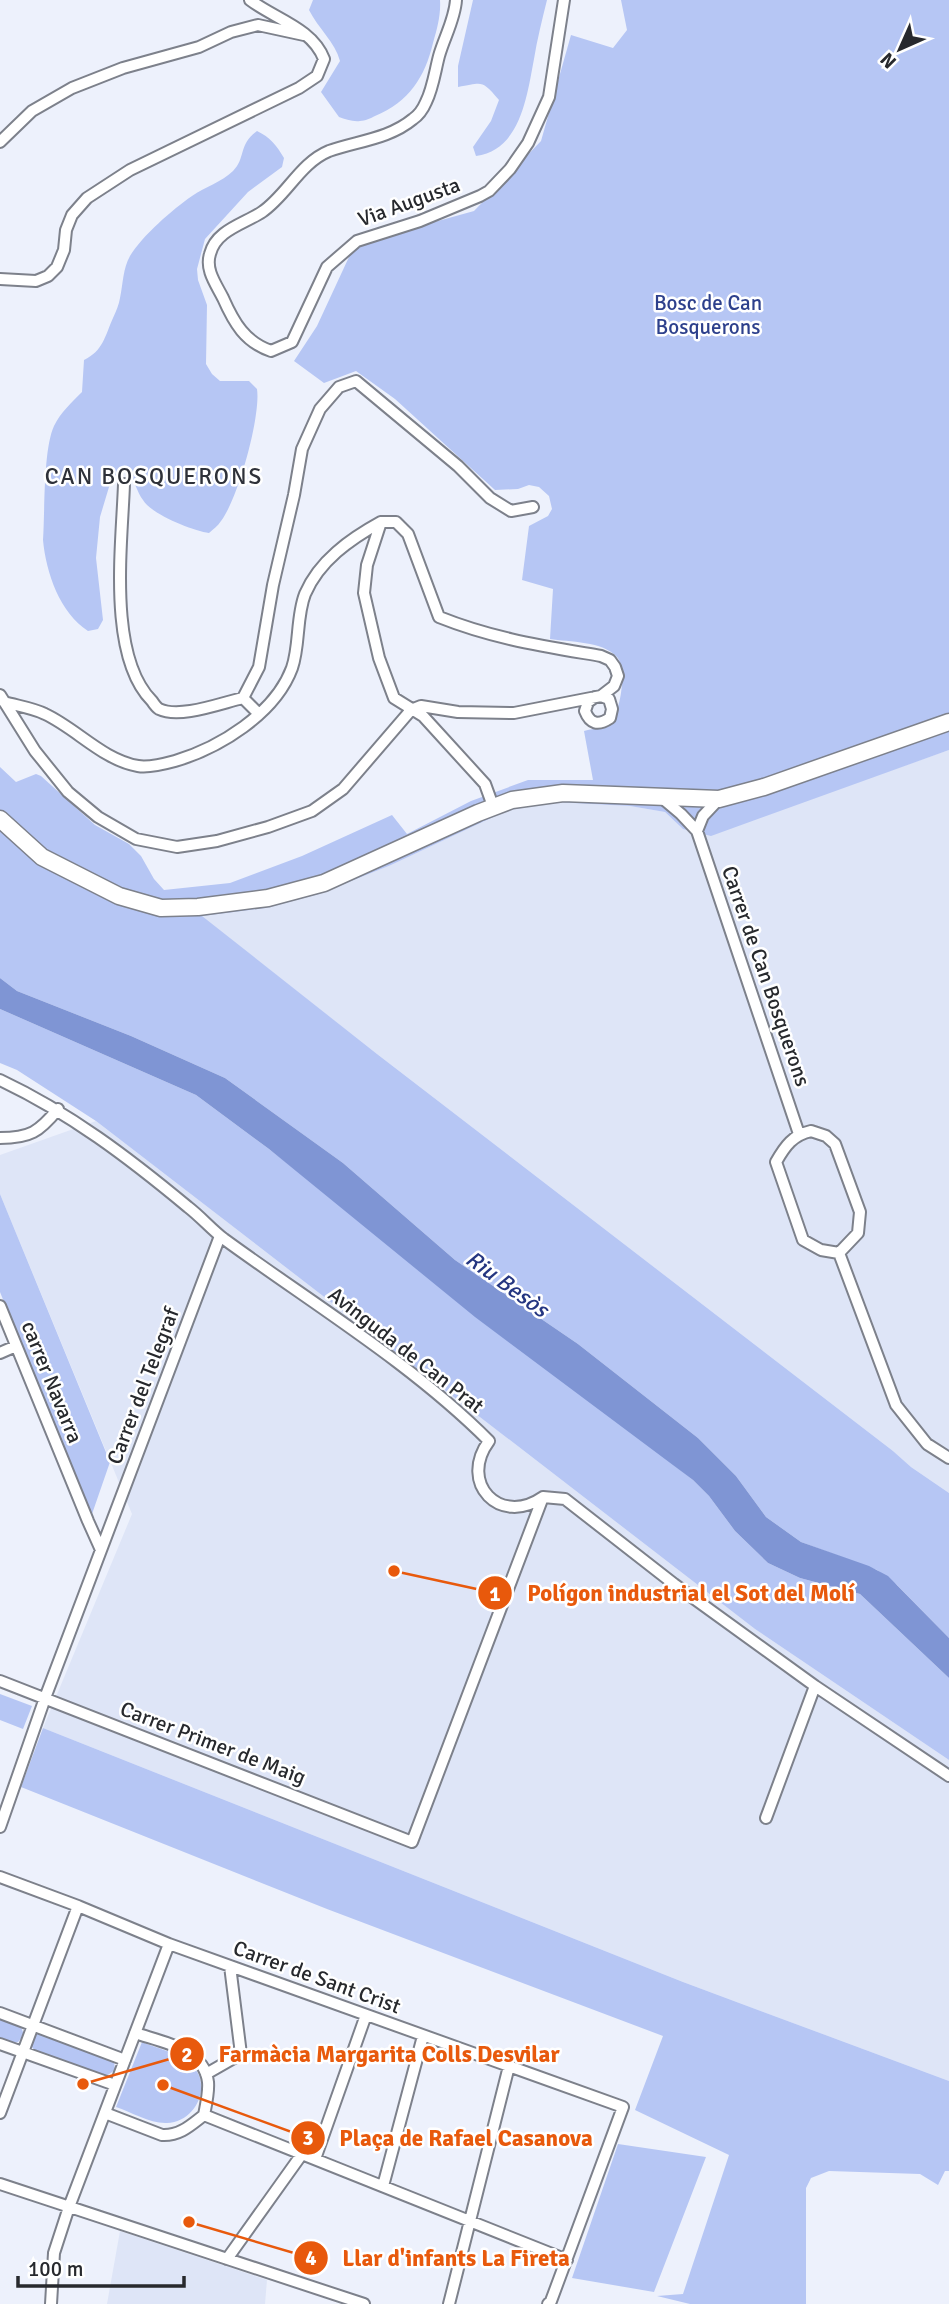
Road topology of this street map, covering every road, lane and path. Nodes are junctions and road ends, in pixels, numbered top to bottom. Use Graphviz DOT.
graph roads {
  1 [pos="250,0"];
  2 [pos="456,0"];
  3 [pos="564,0"];
  4 [pos="307,36"];
  5 [pos="0,142"];
  6 [pos="0,278"];
  7 [pos="124,484"];
  8 [pos="533,507"];
  9 [pos="381,522"];
  10 [pos="243,698"];
  11 [pos="2,699"];
  12 [pos="411,710"];
  13 [pos="258,713"];
  14 [pos="949,722"];
  15 [pos="662,798"];
  16 [pos="719,799"];
  17 [pos="493,806"];
  18 [pos="0,820"];
  19 [pos="697,831"];
  20 [pos="0,1080"];
  21 [pos="58,1109"];
  22 [pos="799,1134"];
  23 [pos="0,1138"];
  24 [pos="220,1236"];
  25 [pos="839,1253"];
  26 [pos="0,1306"];
  27 [pos="16,1346"];
  28 [pos="0,1353"];
  29 [pos="949,1458"];
  30 [pos="543,1497"];
  31 [pos="101,1550"];
  32 [pos="0,1681"];
  33 [pos="815,1686"];
  34 [pos="45,1698"];
  35 [pos="949,1776"];
  36 [pos="766,1818"];
  37 [pos="0,1826"];
  38 [pos="0,1877"];
  39 [pos="78,1906"];
  40 [pos="169,1944"];
  41 [pos="230,1966"];
  42 [pos="0,2012"];
  43 [pos="366,2015"];
  44 [pos="33,2025"];
  45 [pos="135,2033"];
  46 [pos="423,2036"];
  47 [pos="0,2044"];
  48 [pos="23,2052"];
  49 [pos="125,2060"];
  50 [pos="509,2066"];
  51 [pos="206,2074"];
  52 [pos="115,2085"];
  53 [pos="0,2113"];
  54 [pos="105,2113"];
  55 [pos="204,2115"];
  56 [pos="302,2154"];
  57 [pos="315,2159"];
  58 [pos="0,2184"];
  59 [pos="383,2186"];
  60 [pos="69,2207"];
  61 [pos="470,2221"];
  62 [pos="227,2259"];
  63 [pos="567,2260"];
  64 [pos="51,2304"];
  65 [pos="364,2304"];
  66 [pos="449,2304"];
  67 [pos="548,2304"];
  1 -- 4 [label="street"];
  2 -- 3 [label="street, Via Augusta"];
  4 -- 5 [label="street"];
  4 -- 6 [label="street"];
  7 -- 10 [label="street"];
  8 -- 10 [label="street"];
  9 -- 12 [label="street"];
  9 -- 12 [label="street"];
  9 -- 13 [label="street"];
  10 -- 13 [label="street"];
  11 -- 12 [label="street"];
  11 -- 13 [label="street"];
  12 -- 17 [label="street"];
  14 -- 16 [label="street"];
  15 -- 16 [label="street"];
  15 -- 17 [label="street"];
  15 -- 19 [label="street, Carrer de Can Bosquerons"];
  16 -- 19 [label="street"];
  17 -- 18 [label="street"];
  19 -- 22 [label="street, Carrer de Can Bosquerons"];
  20 -- 21 [label="street, Avinguda de Can Prat"];
  21 -- 23 [label="street"];
  21 -- 24 [label="street, Avinguda de Can Prat"];
  22 -- 25 [label="street"];
  22 -- 25 [label="street"];
  24 -- 30 [label="street, Avinguda de Can Prat"];
  24 -- 31 [label="street, Carrer del Telegraf"];
  25 -- 29 [label="street"];
  26 -- 27 [label="street, carrer Navarra"];
  27 -- 28 [label="street"];
  27 -- 31 [label="street, carrer Navarra"];
  30 -- 33 [label="street"];
  30 -- 34 [label="street, Carrer Primer de Maig"];
  31 -- 34 [label="street, Carrer del Telegraf"];
  32 -- 34 [label="street, Carrer Primer de Maig"];
  33 -- 35 [label="street"];
  33 -- 36 [label="street"];
  34 -- 37 [label="street, Carrer del Telegraf"];
  38 -- 39 [label="street, Carrer de Sant Crist"];
  39 -- 40 [label="street, Carrer de Sant Crist"];
  39 -- 44 [label="street"];
  40 -- 41 [label="street, Carrer de Sant Crist"];
  40 -- 45 [label="street"];
  41 -- 43 [label="street, Carrer de Sant Crist"];
  41 -- 51 [label="street"];
  42 -- 44 [label="street"];
  43 -- 46 [label="street, Carrer de Sant Crist"];
  43 -- 57 [label="street"];
  44 -- 48 [label="street"];
  44 -- 49 [label="street"];
  45 -- 49 [label="street"];
  45 -- 51 [label="street"];
  46 -- 50 [label="street, Carrer de Sant Crist"];
  46 -- 59 [label="street"];
  47 -- 48 [label="street"];
  48 -- 52 [label="street"];
  48 -- 53 [label="street"];
  49 -- 52 [label="street"];
  50 -- 61 [label="street"];
  50 -- 63 [label="street, Carrer de Sant Crist"];
  51 -- 55 [label="street"];
  52 -- 54 [label="street"];
  54 -- 55 [label="street"];
  54 -- 60 [label="street"];
  55 -- 56 [label="street"];
  56 -- 57 [label="street"];
  56 -- 62 [label="street"];
  57 -- 59 [label="street"];
  58 -- 60 [label="street"];
  59 -- 61 [label="street"];
  60 -- 62 [label="street"];
  60 -- 64 [label="street"];
  61 -- 63 [label="street"];
  61 -- 66 [label="street"];
  62 -- 65 [label="street"];
  63 -- 67 [label="street"];
}
